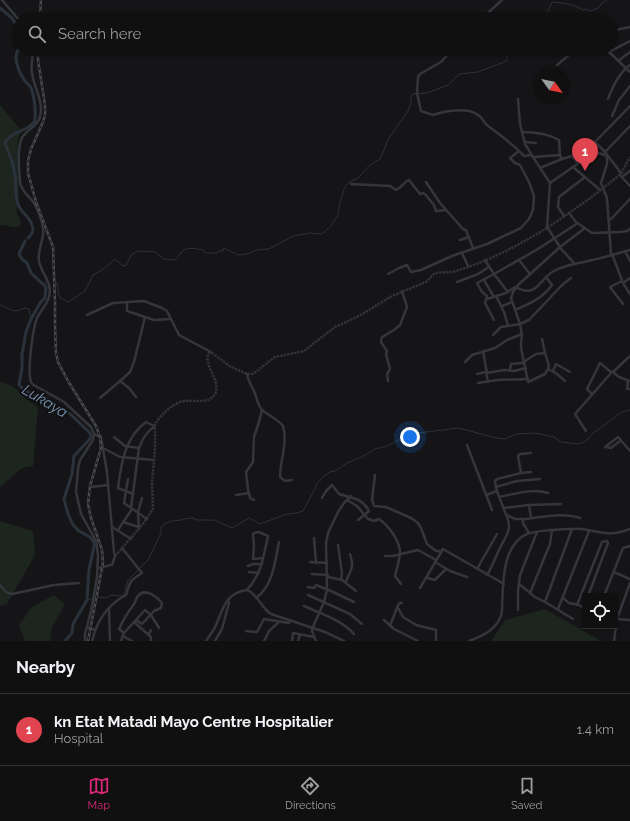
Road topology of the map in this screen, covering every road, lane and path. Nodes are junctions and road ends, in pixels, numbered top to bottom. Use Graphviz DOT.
graph roads {
  1 [pos="2,0"];
  2 [pos="502,0"];
  3 [pos="12,12"];
  4 [pos="489,12"];
  5 [pos="630,27"];
  6 [pos="618,30"];
  7 [pos="630,40"];
  8 [pos="618,47"];
  9 [pos="630,52"];
  10 [pos="33,56"];
  11 [pos="446,56"];
  12 [pos="568,56"];
  13 [pos="613,56"];
  14 [pos="618,61"];
  15 [pos="557,65"];
  16 [pos="630,65"];
  17 [pos="626,68"];
  18 [pos="630,72"];
  19 [pos="630,86"];
  20 [pos="518,98"];
  21 [pos="608,99"];
  22 [pos="630,106"];
  23 [pos="612,116"];
  24 [pos="630,126"];
  25 [pos="522,132"];
  26 [pos="525,142"];
  27 [pos="536,143"];
  28 [pos="520,151"];
  29 [pos="605,152"];
  30 [pos="532,156"];
  31 [pos="560,156"];
  32 [pos="607,156"];
  33 [pos="562,159"];
  34 [pos="578,164"];
  35 [pos="573,167"];
  36 [pos="540,168"];
  37 [pos="630,171"];
  38 [pos="621,175"];
  39 [pos="585,176"];
  40 [pos="426,182"];
  41 [pos="550,183"];
  42 [pos="351,184"];
  43 [pos="630,186"];
  44 [pos="600,190"];
  45 [pos="630,199"];
  46 [pos="446,210"];
  47 [pos="569,213"];
  48 [pos="564,216"];
  49 [pos="609,219"];
  50 [pos="578,223"];
  51 [pos="585,228"];
  52 [pos="630,228"];
  53 [pos="609,233"];
  54 [pos="468,237"];
  55 [pos="554,239"];
  56 [pos="460,240"];
  57 [pos="560,247"];
  58 [pos="473,248"];
  59 [pos="630,250"];
  60 [pos="625,252"];
  61 [pos="462,253"];
  62 [pos="612,254"];
  63 [pos="485,260"];
  64 [pos="519,260"];
  65 [pos="630,261"];
  66 [pos="575,264"];
  67 [pos="468,266"];
  68 [pos="489,267"];
  69 [pos="388,274"];
  70 [pos="494,274"];
  71 [pos="530,274"];
  72 [pos="546,277"];
  73 [pos="571,278"];
  74 [pos="630,278"];
  75 [pos="484,280"];
  76 [pos="457,282"];
  77 [pos="622,282"];
  78 [pos="516,288"];
  79 [pos="402,291"];
  80 [pos="508,292"];
  81 [pos="630,294"];
  82 [pos="495,296"];
  83 [pos="487,300"];
  84 [pos="512,302"];
  85 [pos="127,303"];
  86 [pos="623,304"];
  87 [pos="501,306"];
  88 [pos="515,310"];
  89 [pos="87,315"];
  90 [pos="145,317"];
  91 [pos="171,319"];
  92 [pos="494,320"];
  93 [pos="520,324"];
  94 [pos="508,326"];
  95 [pos="493,334"];
  96 [pos="522,334"];
  97 [pos="542,339"];
  98 [pos="483,351"];
  99 [pos="211,352"];
  100 [pos="545,353"];
  101 [pos="523,356"];
  102 [pos="630,356"];
  103 [pos="530,358"];
  104 [pos="465,362"];
  105 [pos="524,362"];
  106 [pos="526,368"];
  107 [pos="548,368"];
  108 [pos="510,370"];
  109 [pos="553,371"];
  110 [pos="613,371"];
  111 [pos="486,372"];
  112 [pos="570,372"];
  113 [pos="247,374"];
  114 [pos="477,374"];
  115 [pos="528,379"];
  116 [pos="120,381"];
  117 [pos="388,381"];
  118 [pos="565,381"];
  119 [pos="629,381"];
  120 [pos="488,382"];
  121 [pos="478,383"];
  122 [pos="630,389"];
  123 [pos="592,394"];
  124 [pos="136,397"];
  125 [pos="100,398"];
  126 [pos="262,410"];
  127 [pos="586,431"];
  128 [pos="94,434"];
  129 [pos="114,437"];
  130 [pos="620,441"];
  131 [pos="467,445"];
  132 [pos="127,446"];
  133 [pos="103,448"];
  134 [pos="139,448"];
  135 [pos="630,451"];
  136 [pos="531,453"];
  137 [pos="122,457"];
  138 [pos="137,458"];
  139 [pos="154,460"];
  140 [pos="531,472"];
  141 [pos="521,473"];
  142 [pos="375,475"];
  143 [pos="128,479"];
  144 [pos="540,479"];
  145 [pos="292,480"];
  146 [pos="108,485"];
  147 [pos="91,487"];
  148 [pos="496,487"];
  149 [pos="126,491"];
  150 [pos="497,491"];
  151 [pos="249,493"];
  152 [pos="548,493"];
  153 [pos="133,494"];
  154 [pos="236,495"];
  155 [pos="486,495"];
  156 [pos="351,496"];
  157 [pos="499,496"];
  158 [pos="142,498"];
  159 [pos="322,498"];
  160 [pos="254,500"];
  161 [pos="347,500"];
  162 [pos="372,503"];
  163 [pos="561,504"];
  164 [pos="529,505"];
  165 [pos="365,506"];
  166 [pos="132,508"];
  167 [pos="504,508"];
  168 [pos="492,510"];
  169 [pos="138,512"];
  170 [pos="364,515"];
  171 [pos="506,515"];
  172 [pos="531,518"];
  173 [pos="580,518"];
  174 [pos="147,519"];
  175 [pos="524,519"];
  176 [pos="358,520"];
  177 [pos="123,522"];
  178 [pos="112,527"];
  179 [pos="572,529"];
  180 [pos="630,529"];
  181 [pos="118,530"];
  182 [pos="552,530"];
  183 [pos="538,531"];
  184 [pos="589,531"];
  185 [pos="529,533"];
  186 [pos="497,534"];
  187 [pos="314,538"];
  188 [pos="131,539"];
  189 [pos="279,542"];
  190 [pos="338,545"];
  191 [pos="630,546"];
  192 [pos="122,548"];
  193 [pos="442,551"];
  194 [pos="350,554"];
  195 [pos="400,554"];
  196 [pos="385,556"];
  197 [pos="263,558"];
  198 [pos="435,561"];
  199 [pos="310,562"];
  200 [pos="316,562"];
  201 [pos="327,563"];
  202 [pos="262,564"];
  203 [pos="248,566"];
  204 [pos="98,568"];
  205 [pos="446,569"];
  206 [pos="477,569"];
  207 [pos="249,572"];
  208 [pos="614,572"];
  209 [pos="259,573"];
  210 [pos="312,574"];
  211 [pos="487,575"];
  212 [pos="328,576"];
  213 [pos="467,577"];
  214 [pos="427,578"];
  215 [pos="630,578"];
  216 [pos="341,579"];
  217 [pos="346,582"];
  218 [pos="79,583"];
  219 [pos="630,583"];
  220 [pos="400,584"];
  221 [pos="504,584"];
  222 [pos="519,584"];
  223 [pos="0,585"];
  224 [pos="308,587"];
  225 [pos="420,588"];
  226 [pos="247,590"];
  227 [pos="327,590"];
  228 [pos="629,590"];
  229 [pos="356,591"];
  230 [pos="530,593"];
  231 [pos="589,593"];
  232 [pos="605,593"];
  233 [pos="308,595"];
  234 [pos="256,598"];
  235 [pos="563,598"];
  236 [pos="228,600"];
  237 [pos="324,602"];
  238 [pos="354,602"];
  239 [pos="402,602"];
  240 [pos="545,602"];
  241 [pos="577,605"];
  242 [pos="304,606"];
  243 [pos="109,607"];
  244 [pos="398,608"];
  245 [pos="582,608"];
  246 [pos="558,609"];
  247 [pos="518,610"];
  248 [pos="319,613"];
  249 [pos="151,615"];
  250 [pos="618,615"];
  251 [pos="573,619"];
  252 [pos="618,619"];
  253 [pos="290,620"];
  254 [pos="384,620"];
  255 [pos="630,620"];
  256 [pos="135,621"];
  257 [pos="280,621"];
  258 [pos="362,624"];
  259 [pos="390,626"];
  260 [pos="87,627"];
  261 [pos="313,627"];
  262 [pos="159,628"];
  263 [pos="615,629"];
  264 [pos="95,630"];
  265 [pos="151,630"];
  266 [pos="246,631"];
  267 [pos="354,634"];
  268 [pos="124,635"];
  269 [pos="148,635"];
  270 [pos="300,635"];
  271 [pos="314,637"];
  272 [pos="85,641"];
  273 [pos="92,641"];
  274 [pos="110,641"];
  275 [pos="121,641"];
  276 [pos="132,641"];
  277 [pos="151,641"];
  278 [pos="206,641"];
  279 [pos="215,641"];
  280 [pos="264,641"];
  281 [pos="292,641"];
  282 [pos="298,641"];
  283 [pos="316,641"];
  284 [pos="344,641"];
  285 [pos="418,641"];
  286 [pos="436,641"];
  287 [pos="469,641"];
  288 [pos="614,641"];
  1 -- 3 [label="street"];
  2 -- 4 [label="street"];
  5 -- 6 [label="street"];
  7 -- 8 [label="street"];
  9 -- 14 [label="street"];
  10 -- 128 [label="street"];
  11 -- 28 [label="street"];
  12 -- 15 [label="street"];
  13 -- 14 [label="street"];
  14 -- 17 [label="street"];
  16 -- 17 [label="street"];
  17 -- 18 [label="street"];
  17 -- 21 [label="street"];
  19 -- 23 [label="street"];
  20 -- 25 [label="street"];
  22 -- 29 [label="street"];
  24 -- 29 [label="street"];
  25 -- 26 [label="street"];
  25 -- 31 [label="street"];
  26 -- 27 [label="street"];
  26 -- 30 [label="street"];
  28 -- 30 [label="street"];
  28 -- 58 [label="street"];
  29 -- 32 [label="street"];
  30 -- 31 [label="street"];
  30 -- 36 [label="street"];
  31 -- 33 [label="street"];
  32 -- 34 [label="street"];
  32 -- 38 [label="street"];
  32 -- 49 [label="street"];
  33 -- 34 [label="street"];
  33 -- 36 [label="street"];
  34 -- 35 [label="street"];
  35 -- 39 [label="street"];
  35 -- 41 [label="street"];
  36 -- 41 [label="street"];
  37 -- 38 [label="street"];
  38 -- 43 [label="street"];
  39 -- 44 [label="street"];
  39 -- 48 [label="street"];
  40 -- 46 [label="street"];
  41 -- 55 [label="street"];
  42 -- 46 [label="street"];
  45 -- 49 [label="street"];
  46 -- 54 [label="street"];
  47 -- 50 [label="street"];
  49 -- 53 [label="street"];
  50 -- 51 [label="street"];
  50 -- 55 [label="street"];
  51 -- 53 [label="street"];
  51 -- 57 [label="street"];
  52 -- 53 [label="street"];
  53 -- 62 [label="street"];
  54 -- 56 [label="street"];
  54 -- 58 [label="street"];
  55 -- 57 [label="street"];
  55 -- 64 [label="street"];
  57 -- 66 [label="street"];
  57 -- 71 [label="street"];
  58 -- 61 [label="street"];
  59 -- 60 [label="street"];
  60 -- 62 [label="street"];
  60 -- 65 [label="street"];
  61 -- 67 [label="street"];
  61 -- 69 [label="street"];
  62 -- 66 [label="street"];
  62 -- 77 [label="street"];
  63 -- 68 [label="street"];
  64 -- 70 [label="street"];
  64 -- 71 [label="street"];
  66 -- 72 [label="street"];
  68 -- 70 [label="street"];
  68 -- 76 [label="street"];
  70 -- 75 [label="street"];
  70 -- 80 [label="street"];
  71 -- 78 [label="street"];
  72 -- 78 [label="street"];
  72 -- 88 [label="street"];
  73 -- 93 [label="street"];
  74 -- 77 [label="street"];
  75 -- 82 [label="street"];
  75 -- 83 [label="street"];
  77 -- 81 [label="street"];
  77 -- 86 [label="street"];
  78 -- 80 [label="street"];
  78 -- 84 [label="street"];
  79 -- 117 [label="street"];
  80 -- 82 [label="street"];
  82 -- 83 [label="street"];
  82 -- 87 [label="street"];
  83 -- 92 [label="street"];
  84 -- 87 [label="street"];
  84 -- 88 [label="street"];
  85 -- 89 [label="street"];
  85 -- 90 [label="street"];
  85 -- 91 [label="street"];
  87 -- 94 [label="street"];
  88 -- 93 [label="street"];
  90 -- 91 [label="street"];
  90 -- 116 [label="street"];
  91 -- 99 [label="street"];
  93 -- 94 [label="street"];
  93 -- 96 [label="street"];
  94 -- 95 [label="street"];
  96 -- 98 [label="street"];
  96 -- 101 [label="street"];
  97 -- 100 [label="street"];
  98 -- 104 [label="street"];
  98 -- 111 [label="street"];
  100 -- 103 [label="street"];
  100 -- 107 [label="street"];
  101 -- 103 [label="street"];
  101 -- 105 [label="street"];
  102 -- 110 [label="street"];
  103 -- 105 [label="street"];
  105 -- 106 [label="street"];
  105 -- 108 [label="street"];
  106 -- 108 [label="street"];
  106 -- 115 [label="street"];
  107 -- 109 [label="street"];
  107 -- 115 [label="street"];
  108 -- 111 [label="street"];
  109 -- 112 [label="street"];
  109 -- 118 [label="street"];
  110 -- 119 [label="street"];
  110 -- 123 [label="street"];
  110 -- 123 [label="street"];
  111 -- 114 [label="street"];
  111 -- 120 [label="street"];
  113 -- 126 [label="street"];
  115 -- 120 [label="street"];
  116 -- 124 [label="street"];
  116 -- 125 [label="street"];
  119 -- 122 [label="street"];
  120 -- 121 [label="street"];
  123 -- 127 [label="street"];
  126 -- 145 [label="street"];
  126 -- 151 [label="street"];
  128 -- 133 [label="street"];
  128 -- 204 [label="street"];
  129 -- 132 [label="street"];
  130 -- 130 [label="street"];
  130 -- 135 [label="street"];
  131 -- 155 [label="street"];
  132 -- 134 [label="street"];
  132 -- 134 [label="street"];
  132 -- 137 [label="street"];
  133 -- 137 [label="street"];
  133 -- 146 [label="street"];
  134 -- 138 [label="street"];
  136 -- 141 [label="street"];
  137 -- 138 [label="street"];
  137 -- 149 [label="street"];
  138 -- 139 [label="street"];
  138 -- 153 [label="street"];
  140 -- 141 [label="street"];
  141 -- 148 [label="street"];
  142 -- 162 [label="street"];
  143 -- 149 [label="street"];
  144 -- 148 [label="street"];
  146 -- 147 [label="street"];
  146 -- 178 [label="street"];
  148 -- 150 [label="street"];
  149 -- 153 [label="street"];
  149 -- 166 [label="street"];
  150 -- 155 [label="street"];
  150 -- 157 [label="street"];
  151 -- 154 [label="street"];
  151 -- 160 [label="street"];
  152 -- 157 [label="street"];
  153 -- 166 [label="street"];
  155 -- 168 [label="street"];
  156 -- 159 [label="street"];
  156 -- 161 [label="street"];
  156 -- 165 [label="street"];
  157 -- 167 [label="street"];
  158 -- 169 [label="street"];
  161 -- 170 [label="street"];
  161 -- 201 [label="street"];
  162 -- 165 [label="street"];
  162 -- 193 [label="street"];
  163 -- 164 [label="street"];
  164 -- 167 [label="street"];
  164 -- 172 [label="street"];
  165 -- 170 [label="street"];
  166 -- 169 [label="street"];
  166 -- 177 [label="street"];
  167 -- 171 [label="street"];
  169 -- 174 [label="street"];
  169 -- 177 [label="street"];
  170 -- 176 [label="street"];
  170 -- 195 [label="street"];
  171 -- 175 [label="street"];
  171 -- 211 [label="street"];
  172 -- 173 [label="street"];
  172 -- 175 [label="street"];
  175 -- 185 [label="street"];
  177 -- 181 [label="street"];
  178 -- 181 [label="street"];
  178 -- 204 [label="street"];
  179 -- 182 [label="street"];
  179 -- 184 [label="street"];
  179 -- 240 [label="street"];
  180 -- 184 [label="street"];
  181 -- 188 [label="street"];
  182 -- 183 [label="street"];
  182 -- 230 [label="street"];
  183 -- 185 [label="street"];
  183 -- 222 [label="street"];
  184 -- 235 [label="street"];
  185 -- 221 [label="street"];
  186 -- 206 [label="street"];
  187 -- 200 [label="street"];
  189 -- 234 [label="street"];
  190 -- 216 [label="street"];
  191 -- 208 [label="street"];
  192 -- 243 [label="street"];
  193 -- 198 [label="street"];
  193 -- 206 [label="street"];
  194 -- 217 [label="street"];
  195 -- 196 [label="street"];
  195 -- 198 [label="street"];
  195 -- 220 [label="street"];
  197 -- 197 [label="street"];
  197 -- 202 [label="street"];
  198 -- 205 [label="street"];
  198 -- 214 [label="street"];
  199 -- 200 [label="street"];
  200 -- 201 [label="street"];
  201 -- 212 [label="street"];
  202 -- 203 [label="street"];
  202 -- 209 [label="street"];
  204 -- 260 [label="street"];
  205 -- 213 [label="street"];
  205 -- 214 [label="street"];
  206 -- 211 [label="street"];
  207 -- 209 [label="street"];
  208 -- 215 [label="street"];
  208 -- 232 [label="street"];
  209 -- 226 [label="street"];
  210 -- 212 [label="street"];
  211 -- 221 [label="street"];
  212 -- 216 [label="street"];
  212 -- 227 [label="street"];
  214 -- 225 [label="street"];
  216 -- 217 [label="street"];
  217 -- 229 [label="street"];
  218 -- 223 [label="street"];
  219 -- 228 [label="street"];
  221 -- 287 [label="street"];
  222 -- 230 [label="street"];
  222 -- 247 [label="street"];
  224 -- 227 [label="street"];
  226 -- 234 [label="street"];
  226 -- 236 [label="street"];
  227 -- 237 [label="street"];
  227 -- 238 [label="street"];
  228 -- 250 [label="street"];
  230 -- 240 [label="street"];
  231 -- 241 [label="street"];
  233 -- 237 [label="street"];
  234 -- 253 [label="street"];
  235 -- 241 [label="street"];
  235 -- 246 [label="street"];
  236 -- 278 [label="street"];
  236 -- 279 [label="street"];
  237 -- 248 [label="street"];
  237 -- 258 [label="street"];
  239 -- 244 [label="street"];
  240 -- 246 [label="street"];
  241 -- 245 [label="street"];
  242 -- 248 [label="street"];
  243 -- 264 [label="street"];
  243 -- 274 [label="street"];
  244 -- 259 [label="street"];
  244 -- 286 [label="street"];
  246 -- 251 [label="street"];
  248 -- 261 [label="street"];
  248 -- 267 [label="street"];
  249 -- 256 [label="street"];
  249 -- 256 [label="street"];
  249 -- 262 [label="street"];
  249 -- 268 [label="street"];
  252 -- 255 [label="street"];
  253 -- 257 [label="street"];
  253 -- 261 [label="street"];
  254 -- 259 [label="street"];
  256 -- 268 [label="street"];
  256 -- 269 [label="street"];
  257 -- 266 [label="street"];
  257 -- 280 [label="street"];
  259 -- 285 [label="street"];
  260 -- 264 [label="street"];
  260 -- 272 [label="street"];
  261 -- 271 [label="street"];
  261 -- 284 [label="street"];
  263 -- 288 [label="street"];
  264 -- 273 [label="street"];
  265 -- 269 [label="street"];
  268 -- 275 [label="street"];
  268 -- 276 [label="street"];
  269 -- 277 [label="street"];
  270 -- 271 [label="street"];
  270 -- 281 [label="street"];
  270 -- 282 [label="street"];
  271 -- 283 [label="street"];
}
